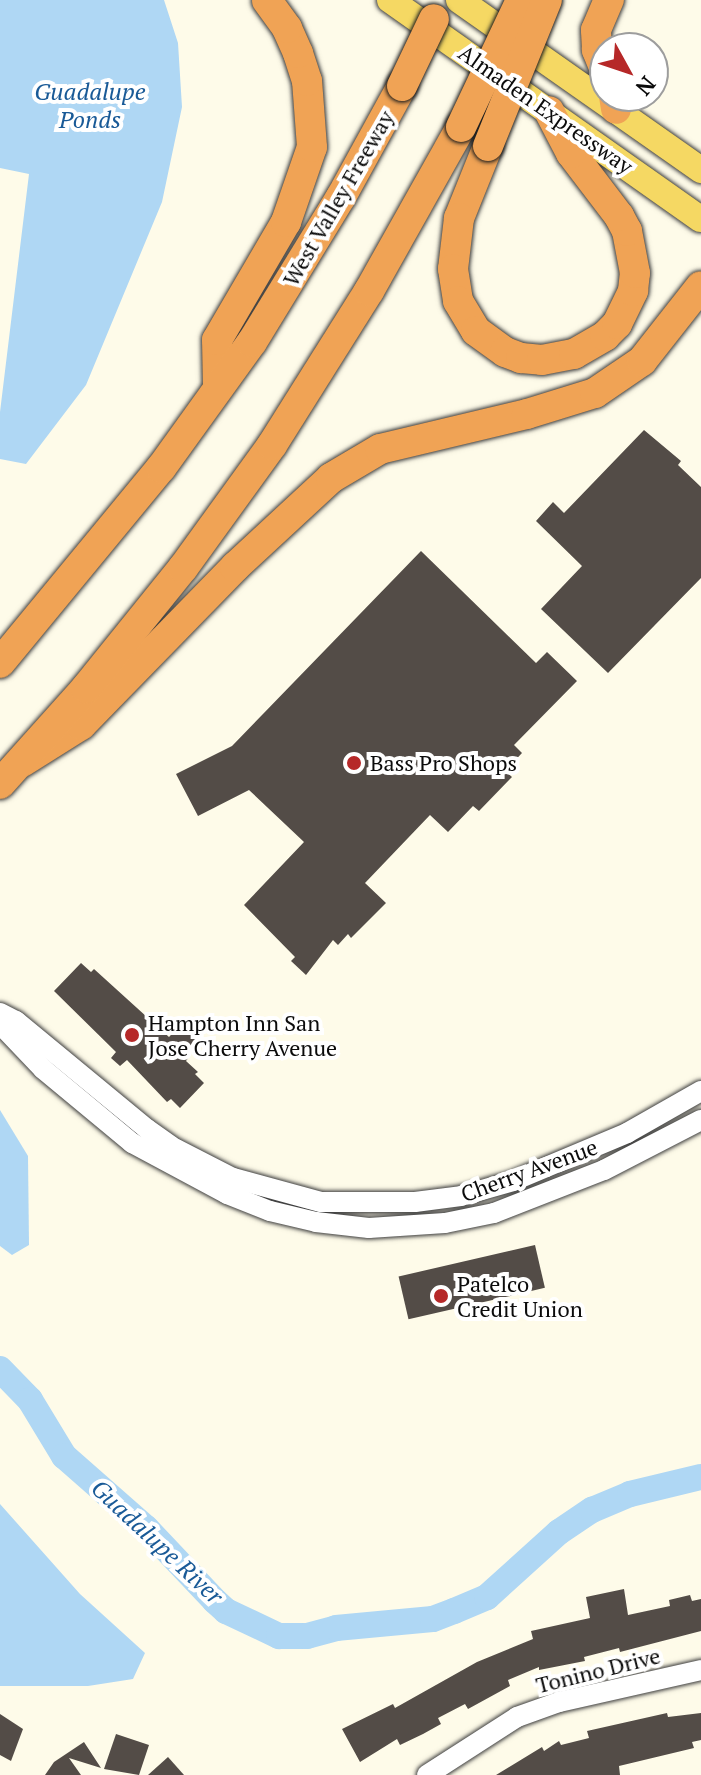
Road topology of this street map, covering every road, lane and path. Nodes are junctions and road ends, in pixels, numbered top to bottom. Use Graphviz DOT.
graph roads {
  1 [pos="267,0"];
  2 [pos="390,0"];
  3 [pos="459,0"];
  4 [pos="521,0"];
  5 [pos="547,0"];
  6 [pos="609,0"];
  7 [pos="436,6"];
  8 [pos="596,32"];
  9 [pos="589,85"];
  10 [pos="549,111"];
  11 [pos="628,112"];
  12 [pos="701,170"];
  13 [pos="701,219"];
  14 [pos="701,286"];
  15 [pos="218,386"];
  16 [pos="0,663"];
  17 [pos="22,762"];
  18 [pos="0,784"];
  19 [pos="0,1015"];
  20 [pos="701,1091"];
  21 [pos="701,1120"];
  22 [pos="701,1670"];
  23 [pos="427,1775"];
  1 -- 15 [label="highway"];
  2 -- 10 [label="main road, Almaden Expressway"];
  3 -- 9 [label="main road, Almaden Expressway"];
  4 -- 17 [label="highway, bridge"];
  5 -- 10 [label="highway, bridge"];
  6 -- 8 [label="highway"];
  7 -- 15 [label="highway, West Valley Freeway, bridge"];
  10 -- 13 [label="main road, Almaden Expressway"];
  11 -- 12 [label="main road, Almaden Expressway"];
  14 -- 17 [label="highway"];
  15 -- 16 [label="highway, West Valley Freeway"];
  17 -- 18 [label="highway"];
  19 -- 20 [label="street, Cherry Avenue"];
  19 -- 21 [label="street, Cherry Avenue"];
  22 -- 23 [label="street, Tonino Drive"];
}
